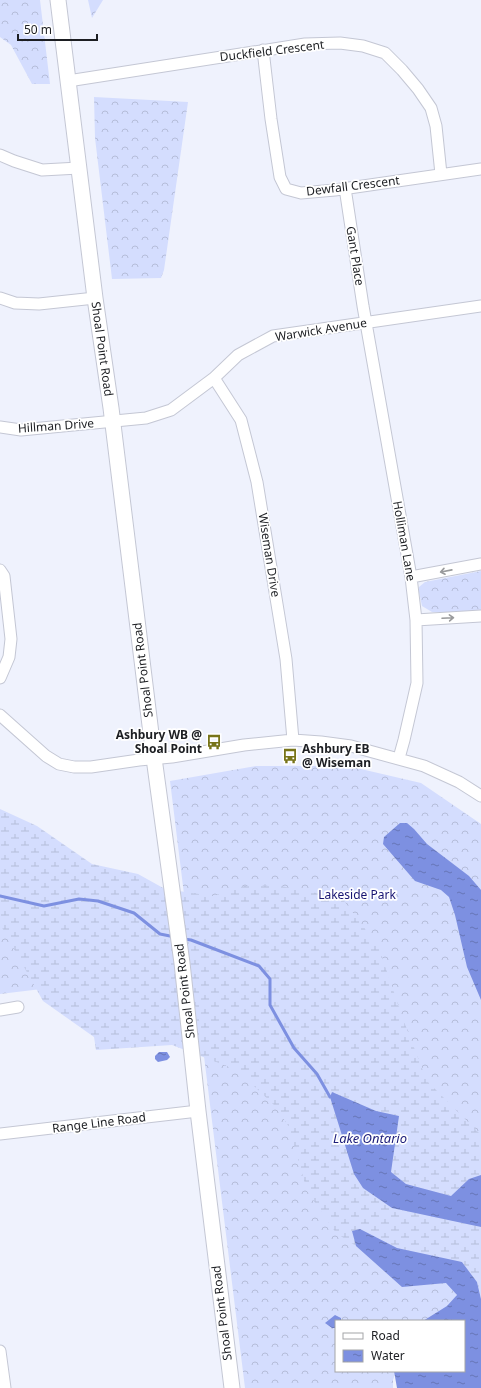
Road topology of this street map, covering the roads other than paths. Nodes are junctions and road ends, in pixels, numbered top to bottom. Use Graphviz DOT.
graph roads {
  1 [pos="58,0"];
  2 [pos="263,50"];
  3 [pos="68,81"];
  4 [pos="0,155"];
  5 [pos="79,168"];
  6 [pos="481,169"];
  7 [pos="442,174"];
  8 [pos="345,188"];
  9 [pos="0,298"];
  10 [pos="95,298"];
  11 [pos="481,306"];
  12 [pos="366,323"];
  13 [pos="214,378"];
  14 [pos="112,422"];
  15 [pos="0,427"];
  16 [pos="481,564"];
  17 [pos="0,570"];
  18 [pos="411,577"];
  19 [pos="481,616"];
  20 [pos="416,620"];
  21 [pos="0,678"];
  22 [pos="0,715"];
  23 [pos="293,740"];
  24 [pos="154,758"];
  25 [pos="399,758"];
  26 [pos="481,796"];
  27 [pos="18,1007"];
  28 [pos="0,1010"];
  29 [pos="198,1112"];
  30 [pos="0,1134"];
  31 [pos="0,1351"];
  32 [pos="5,1388"];
  33 [pos="232,1388"];
  1 -- 3 [label="street, Shoal Point Road"];
  2 -- 3 [label="street, Duckfield Crescent"];
  2 -- 7 [label="street, Duckfield Crescent"];
  2 -- 8 [label="street, Dewfall Crescent"];
  3 -- 5 [label="street, Shoal Point Road"];
  4 -- 5 [label="street"];
  5 -- 10 [label="street, Shoal Point Road"];
  6 -- 7 [label="street, Dewfall Crescent"];
  7 -- 8 [label="street, Dewfall Crescent"];
  8 -- 12 [label="street, Gant Place"];
  9 -- 10 [label="street"];
  10 -- 14 [label="street, Shoal Point Road"];
  11 -- 12 [label="street, Warwick Avenue"];
  12 -- 13 [label="street, Warwick Avenue"];
  12 -- 18 [label="street, Holliman Lane"];
  13 -- 14 [label="street, Warwick Avenue"];
  13 -- 23 [label="street, Wiseman Drive"];
  14 -- 15 [label="street, Hillman Drive"];
  14 -- 24 [label="street, Shoal Point Road"];
  16 -- 18 [label="street, one-way"];
  17 -- 21 [label="street"];
  18 -- 20 [label="street, Holliman Lane"];
  20 -- 19 [label="street, one-way"];
  20 -- 25 [label="street, Holliman Lane"];
  22 -- 24 [label="street"];
  23 -- 24 [label="street"];
  23 -- 25 [label="street"];
  24 -- 29 [label="street, Shoal Point Road"];
  25 -- 26 [label="street"];
  27 -- 28 [label="street"];
  29 -- 30 [label="street, Range Line Road"];
  29 -- 33 [label="street, Shoal Point Road"];
  31 -- 32 [label="street"];
}
